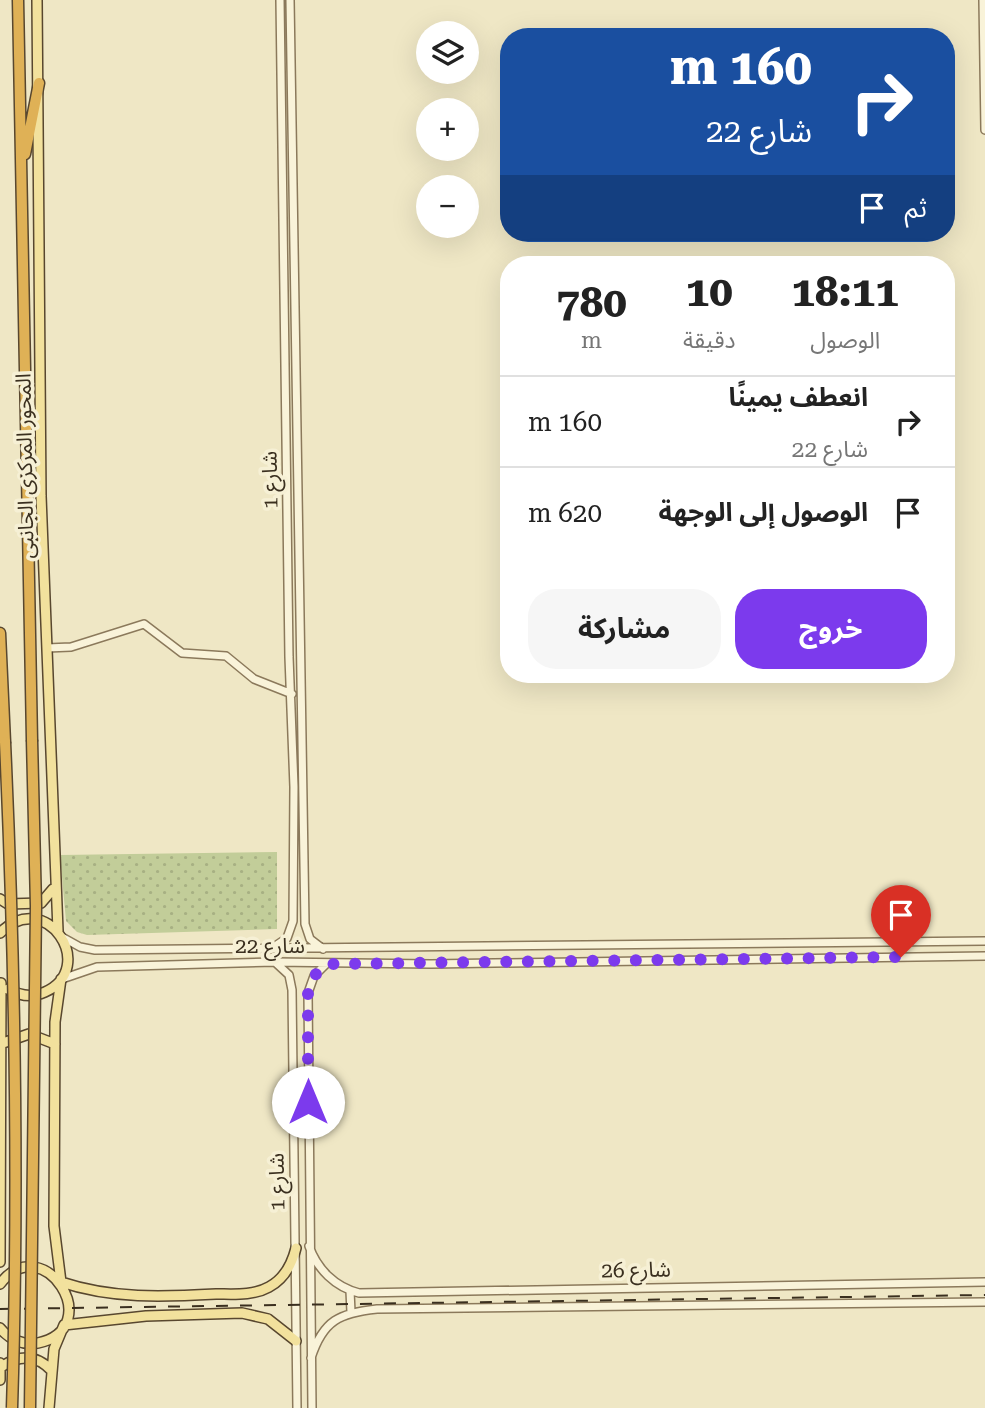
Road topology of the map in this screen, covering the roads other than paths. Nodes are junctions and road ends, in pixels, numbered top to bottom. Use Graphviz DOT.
graph roads {
  1 [pos="18,0"];
  2 [pos="37,0"];
  3 [pos="280,0"];
  4 [pos="290,0"];
  5 [pos="983,0"];
  6 [pos="38,83"];
  7 [pos="985,130"];
  8 [pos="21,175"];
  9 [pos="284,254"];
  10 [pos="294,254"];
  11 [pos="0,633"];
  12 [pos="47,648"];
  13 [pos="290,694"];
  14 [pos="301,694"];
  15 [pos="54,887"];
  16 [pos="0,900"];
  17 [pos="0,933"];
  18 [pos="60,934"];
  19 [pos="985,940"];
  20 [pos="769,943"];
  21 [pos="519,946"];
  22 [pos="271,949"];
  23 [pos="323,949"];
  24 [pos="95,950"];
  25 [pos="985,956"];
  26 [pos="769,959"];
  27 [pos="275,962"];
  28 [pos="519,962"];
  29 [pos="327,964"];
  30 [pos="97,967"];
  31 [pos="61,979"];
  32 [pos="0,982"];
  33 [pos="3,1043"];
  34 [pos="55,1044"];
  35 [pos="293,1102"];
  36 [pos="308,1102"];
  37 [pos="309,1246"];
  38 [pos="296,1248"];
  39 [pos="0,1262"];
  40 [pos="61,1282"];
  41 [pos="985,1282"];
  42 [pos="0,1284"];
  43 [pos="574,1289"];
  44 [pos="350,1291"];
  45 [pos="184,1296"];
  46 [pos="985,1302"];
  47 [pos="575,1306"];
  48 [pos="351,1311"];
  49 [pos="180,1313"];
  50 [pos="64,1325"];
  51 [pos="0,1328"];
  52 [pos="296,1341"];
  53 [pos="311,1358"];
  54 [pos="0,1365"];
  55 [pos="52,1371"];
  56 [pos="0,1380"];
  57 [pos="12,1408"];
  58 [pos="30,1408"];
  59 [pos="49,1408"];
  60 [pos="297,1408"];
  61 [pos="312,1408"];
  1 -- 8 [label="highway"];
  2 -- 6 [label="main road, المحور المركزى الجانبى"];
  3 -- 9 [label="street, شارع 1"];
  4 -- 10 [label="street, شارع 1"];
  5 -- 7 [label="street"];
  6 -- 8 [label="highway"];
  6 -- 12 [label="main road, المحور المركزى الجانبى"];
  8 -- 58 [label="highway, bridge"];
  9 -- 10 [label="street"];
  9 -- 13 [label="street, شارع 1"];
  10 -- 14 [label="street, شارع 1"];
  11 -- 57 [label="highway, bridge"];
  12 -- 13 [label="street"];
  12 -- 15 [label="main road, المحور المركزى الجانبى"];
  13 -- 14 [label="street"];
  13 -- 22 [label="street, شارع 1"];
  14 -- 23 [label="street, شارع 1"];
  15 -- 16 [label="main road"];
  15 -- 18 [label="main road, المحور المركزى الجانبى"];
  17 -- 18 [label="main road"];
  18 -- 24 [label="street, شارع 22"];
  18 -- 31 [label="main road, المحور المركزى الجانبى"];
  19 -- 20 [label="street, شارع 22"];
  20 -- 21 [label="street, شارع 22"];
  20 -- 26 [label="street"];
  21 -- 23 [label="street, شارع 22"];
  21 -- 28 [label="street"];
  22 -- 23 [label="street, شارع 22"];
  22 -- 24 [label="street, شارع 22"];
  24 -- 30 [label="street"];
  25 -- 26 [label="street, شارع 22"];
  26 -- 28 [label="street, شارع 22"];
  27 -- 29 [label="street, شارع 22"];
  27 -- 30 [label="street, شارع 22"];
  27 -- 35 [label="street, شارع 1"];
  28 -- 29 [label="street, شارع 22"];
  29 -- 36 [label="street, شارع 1"];
  30 -- 31 [label="street, شارع 22"];
  31 -- 32 [label="main road"];
  31 -- 34 [label="main road, المحور المركزى الجانبى"];
  32 -- 33 [label="main road"];
  33 -- 34 [label="main road"];
  33 -- 39 [label="main road"];
  34 -- 40 [label="main road, المحور المركزى الجانبى"];
  35 -- 36 [label="street"];
  35 -- 38 [label="street, شارع 1"];
  36 -- 37 [label="street, شارع 1"];
  37 -- 44 [label="street"];
  37 -- 53 [label="street, شارع 1"];
  38 -- 45 [label="main road"];
  38 -- 52 [label="street, شارع 1"];
  40 -- 42 [label="main road"];
  40 -- 45 [label="main road"];
  40 -- 50 [label="main road, المحور المركزى الجانبى"];
  41 -- 43 [label="street, شارع 26"];
  43 -- 44 [label="street, شارع 26"];
  43 -- 47 [label="street"];
  44 -- 48 [label="street"];
  45 -- 49 [label="main road"];
  46 -- 47 [label="street, شارع 26"];
  47 -- 48 [label="street, شارع 26"];
  48 -- 53 [label="street"];
  49 -- 50 [label="main road"];
  49 -- 52 [label="main road"];
  50 -- 51 [label="main road"];
  50 -- 55 [label="main road, المحور المركزى الجانبى"];
  52 -- 60 [label="street, شارع 1"];
  53 -- 61 [label="street, شارع 1"];
  54 -- 55 [label="main road"];
  54 -- 56 [label="main road"];
  55 -- 59 [label="main road, المحور المركزى الجانبى"];
}
